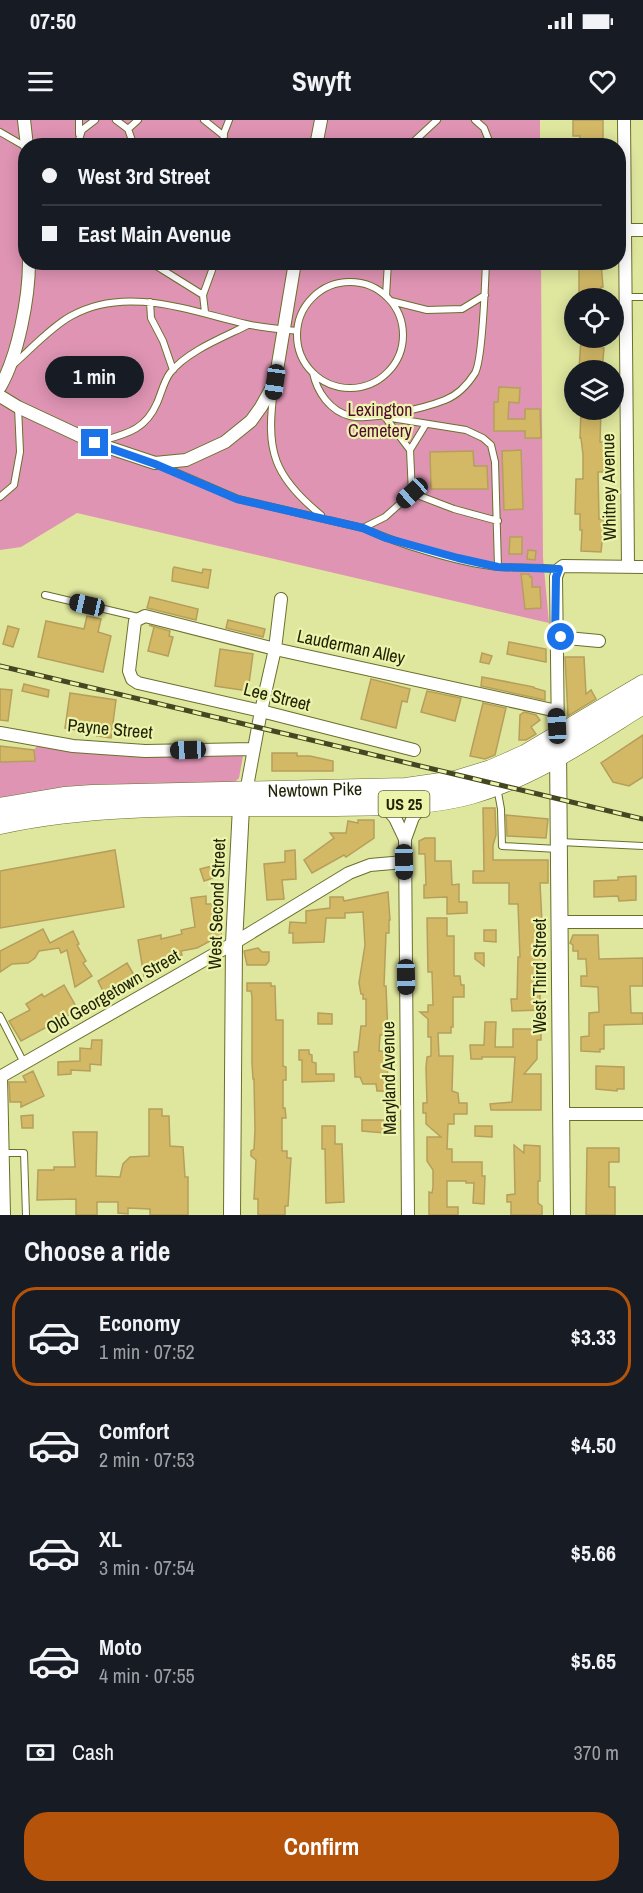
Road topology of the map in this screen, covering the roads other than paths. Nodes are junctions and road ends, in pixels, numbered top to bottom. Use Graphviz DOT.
graph roads {
  1 [pos="24,120"];
  2 [pos="79,120"];
  3 [pos="95,120"];
  4 [pos="116,120"];
  5 [pos="138,120"];
  6 [pos="204,120"];
  7 [pos="229,120"];
  8 [pos="321,120"];
  9 [pos="436,120"];
  10 [pos="475,120"];
  11 [pos="624,120"];
  12 [pos="128,129"];
  13 [pos="0,132"];
  14 [pos="79,136"];
  15 [pos="224,136"];
  16 [pos="25,138"];
  17 [pos="131,138"];
  18 [pos="318,138"];
  19 [pos="417,138"];
  20 [pos="488,138"];
  21 [pos="624,138"];
  22 [pos="18,142"];
  23 [pos="626,230"];
  24 [pos="643,230"];
  25 [pos="28,270"];
  26 [pos="163,270"];
  27 [pos="212,270"];
  28 [pos="294,270"];
  29 [pos="388,270"];
  30 [pos="486,270"];
  31 [pos="625,270"];
  32 [pos="203,295"];
  33 [pos="485,296"];
  34 [pos="625,297"];
  35 [pos="643,297"];
  36 [pos="388,298"];
  37 [pos="150,302"];
  38 [pos="205,312"];
  39 [pos="248,324"];
  40 [pos="283,330"];
  41 [pos="297,331"];
  42 [pos="8,369"];
  43 [pos="173,370"];
  44 [pos="313,373"];
  45 [pos="275,382"];
  46 [pos="0,387"];
  47 [pos="0,396"];
  48 [pos="18,407"];
  49 [pos="385,417"];
  50 [pos="426,424"];
  51 [pos="95,443"];
  52 [pos="410,450"];
  53 [pos="155,464"];
  54 [pos="412,493"];
  55 [pos="0,497"];
  56 [pos="325,518"];
  57 [pos="498,520"];
  58 [pos="363,528"];
  59 [pos="628,566"];
  60 [pos="498,567"];
  61 [pos="643,567"];
  62 [pos="559,569"];
  63 [pos="45,595"];
  64 [pos="281,599"];
  65 [pos="139,617"];
  66 [pos="555,637"];
  67 [pos="598,641"];
  68 [pos="275,649"];
  69 [pos="643,685"];
  70 [pos="643,704"];
  71 [pos="261,711"];
  72 [pos="557,711"];
  73 [pos="0,733"];
  74 [pos="558,747"];
  75 [pos="253,749"];
  76 [pos="414,750"];
  77 [pos="497,785"];
  78 [pos="243,799"];
  79 [pos="425,803"];
  80 [pos="384,805"];
  81 [pos="0,808"];
  82 [pos="0,824"];
  83 [pos="405,839"];
  84 [pos="559,845"];
  85 [pos="643,846"];
  86 [pos="404,862"];
  87 [pos="560,922"];
  88 [pos="643,922"];
  89 [pos="234,944"];
  90 [pos="0,1016"];
  91 [pos="25,1064"];
  92 [pos="0,1077"];
  93 [pos="561,1114"];
  94 [pos="643,1114"];
  95 [pos="3,1153"];
  96 [pos="4,1215"];
  97 [pos="26,1215"];
  98 [pos="232,1215"];
  99 [pos="408,1215"];
  100 [pos="562,1215"];
  1 -- 16 [label="street"];
  2 -- 14 [label="lane"];
  3 -- 14 [label="lane"];
  4 -- 12 [label="lane"];
  5 -- 12 [label="lane"];
  6 -- 15 [label="lane"];
  7 -- 15 [label="lane"];
  8 -- 18 [label="street"];
  9 -- 19 [label="lane"];
  10 -- 20 [label="lane"];
  11 -- 21 [label="street, Whitney Avenue"];
  12 -- 17 [label="lane"];
  13 -- 22 [label="lane"];
  23 -- 24 [label="street"];
  25 -- 42 [label="street"];
  26 -- 32 [label="lane"];
  27 -- 32 [label="lane"];
  28 -- 40 [label="street"];
  29 -- 36 [label="lane"];
  30 -- 33 [label="lane"];
  31 -- 34 [label="street, Whitney Avenue"];
  32 -- 38 [label="lane"];
  33 -- 36 [label="lane"];
  33 -- 49 [label="lane"];
  34 -- 35 [label="lane"];
  34 -- 59 [label="street, Whitney Avenue"];
  36 -- 41 [label="lane"];
  36 -- 44 [label="lane"];
  37 -- 38 [label="lane"];
  37 -- 42 [label="lane"];
  37 -- 43 [label="lane"];
  38 -- 39 [label="lane"];
  39 -- 40 [label="lane"];
  39 -- 43 [label="lane"];
  40 -- 41 [label="lane"];
  40 -- 45 [label="street"];
  41 -- 44 [label="lane"];
  42 -- 46 [label="street"];
  43 -- 51 [label="lane"];
  44 -- 49 [label="lane"];
  45 -- 53 [label="street"];
  45 -- 56 [label="lane"];
  47 -- 48 [label="street"];
  48 -- 51 [label="street"];
  48 -- 55 [label="lane"];
  49 -- 50 [label="lane"];
  49 -- 52 [label="lane"];
  50 -- 52 [label="lane"];
  50 -- 57 [label="lane"];
  51 -- 53 [label="street"];
  52 -- 54 [label="lane"];
  53 -- 56 [label="lane"];
  54 -- 57 [label="lane"];
  54 -- 58 [label="lane"];
  56 -- 58 [label="lane"];
  57 -- 60 [label="lane"];
  58 -- 60 [label="lane"];
  59 -- 61 [label="street"];
  59 -- 62 [label="street"];
  60 -- 62 [label="lane"];
  62 -- 66 [label="street"];
  63 -- 65 [label="lane"];
  64 -- 68 [label="street, West Second Street"];
  65 -- 68 [label="street, Lauderman Alley"];
  65 -- 71 [label="street, Lee Street"];
  66 -- 67 [label="street"];
  66 -- 72 [label="street"];
  68 -- 71 [label="street, West Second Street"];
  68 -- 72 [label="street, Lauderman Alley"];
  69 -- 74 [label="main road, Newtown Pike / US 25"];
  70 -- 74 [label="main road, Newtown Pike / US 25"];
  71 -- 75 [label="street, West Second Street"];
  71 -- 76 [label="street, Lee Street"];
  72 -- 74 [label="street"];
  73 -- 75 [label="street, Payne Street"];
  74 -- 77 [label="main road, Newtown Pike / US 25"];
  74 -- 78 [label="main road, Newtown Pike / US 25"];
  74 -- 84 [label="main road, West Third Street"];
  75 -- 78 [label="street, West Second Street"];
  77 -- 79 [label="main road, Newtown Pike / US 25"];
  77 -- 84 [label="lane"];
  78 -- 80 [label="main road, Newtown Pike / US 25"];
  78 -- 81 [label="main road, Newtown Pike / US 25"];
  78 -- 82 [label="main road, Newtown Pike / US 25"];
  78 -- 89 [label="main road, West Second Street"];
  79 -- 80 [label="main road, Newtown Pike / US 25"];
  79 -- 83 [label="street, Maryland Avenue"];
  80 -- 83 [label="street"];
  83 -- 86 [label="street, Maryland Avenue"];
  84 -- 85 [label="lane"];
  84 -- 87 [label="main road, West Third Street"];
  86 -- 89 [label="street, Old Georgetown Street"];
  86 -- 99 [label="street, Maryland Avenue"];
  87 -- 88 [label="street"];
  87 -- 93 [label="main road, West Third Street"];
  89 -- 91 [label="street, Old Georgetown Street"];
  89 -- 98 [label="main road, West Second Street"];
  90 -- 91 [label="lane"];
  91 -- 92 [label="street, Old Georgetown Street"];
  92 -- 95 [label="street"];
  93 -- 94 [label="street"];
  93 -- 100 [label="main road, West Third Street"];
  95 -- 96 [label="street"];
  95 -- 97 [label="lane"];
}
